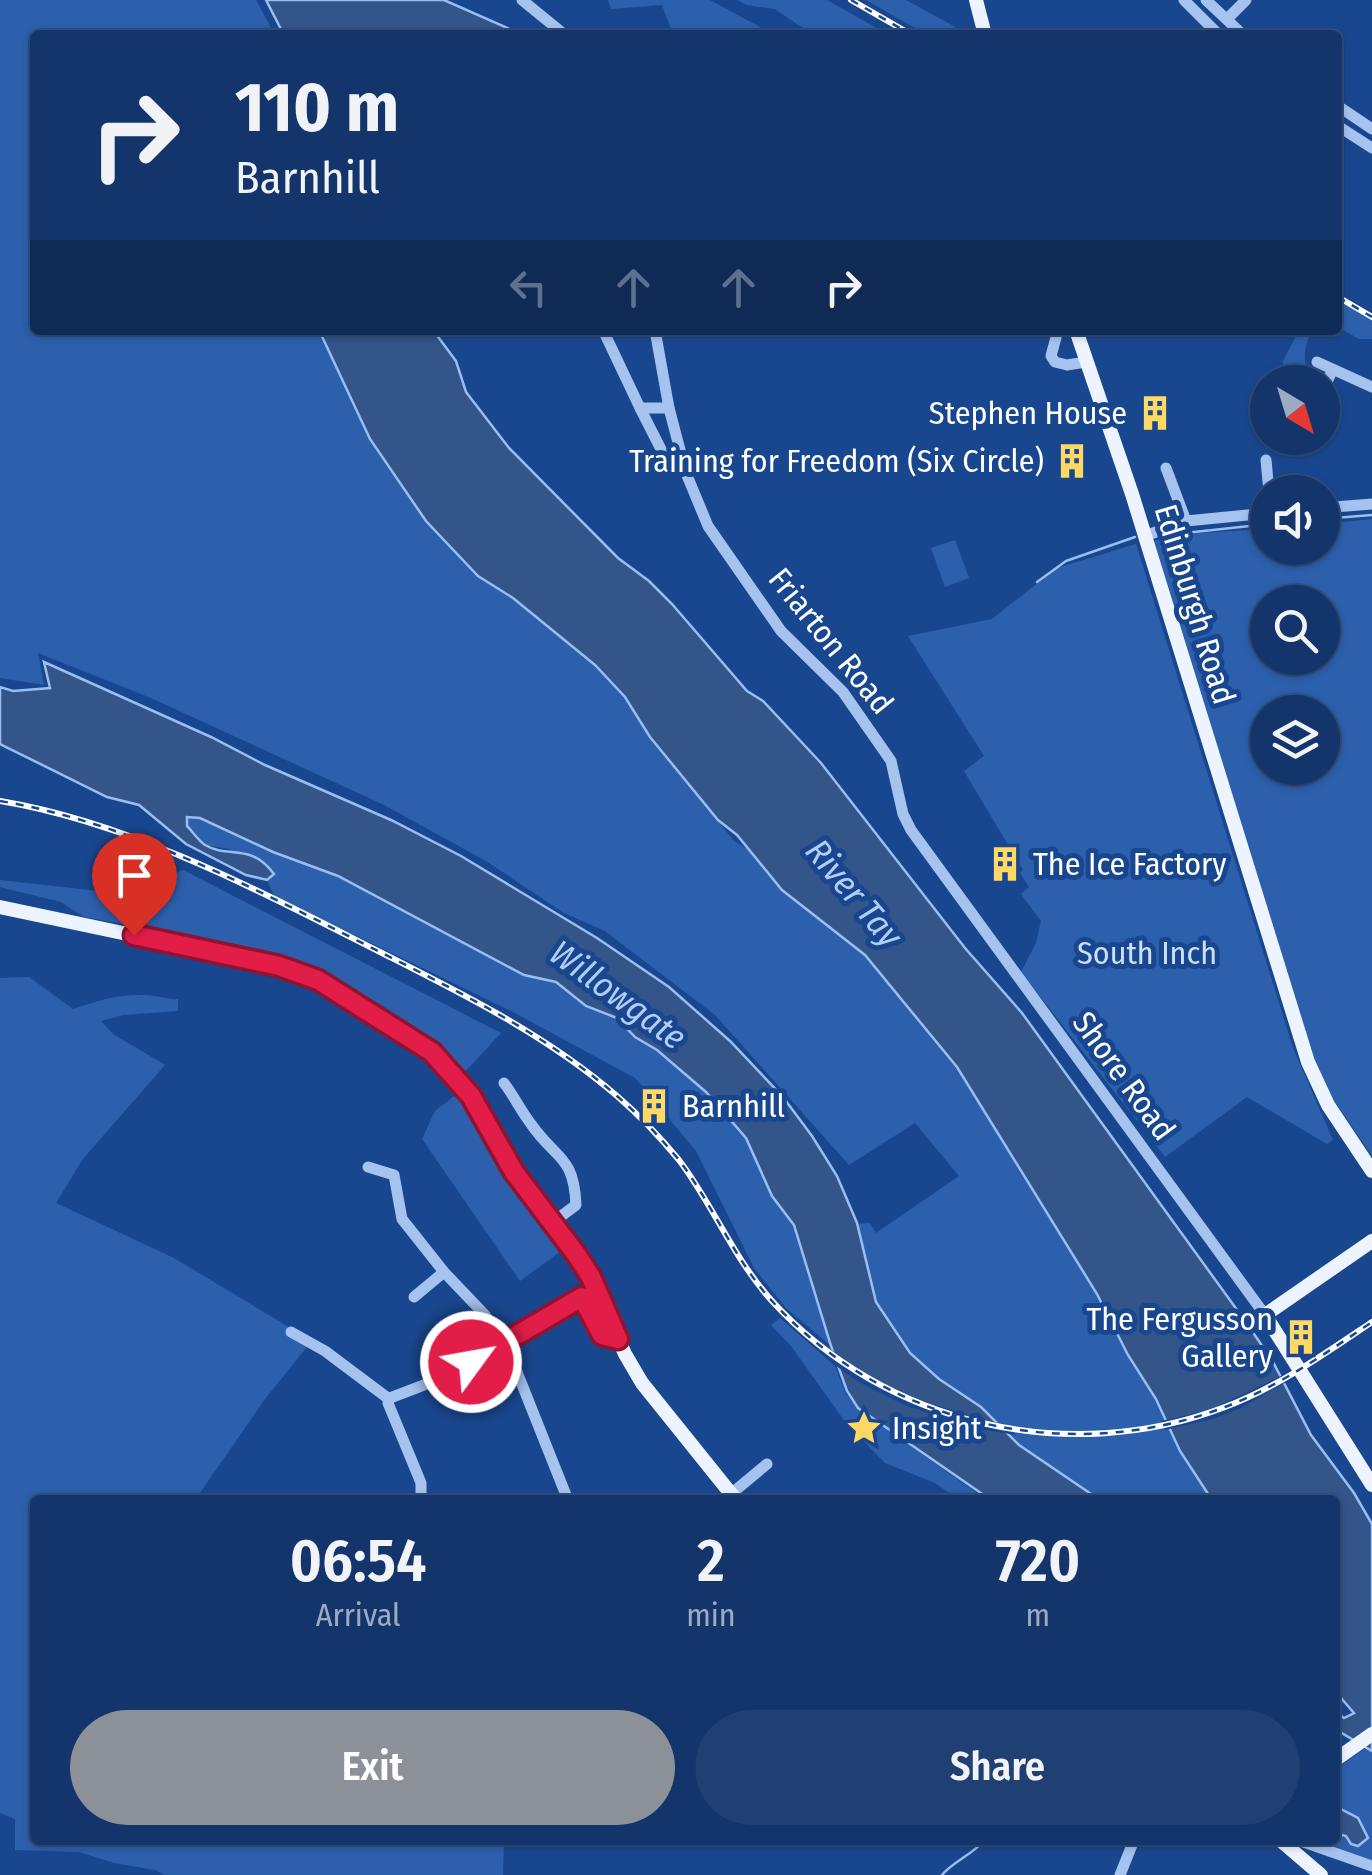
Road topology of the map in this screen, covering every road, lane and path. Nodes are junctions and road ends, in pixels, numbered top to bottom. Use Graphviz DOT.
graph roads {
  1 [pos="522,0"];
  2 [pos="976,0"];
  3 [pos="1184,0"];
  4 [pos="1206,0"];
  5 [pos="1246,0"];
  6 [pos="1227,19"];
  7 [pos="559,30"];
  8 [pos="984,30"];
  9 [pos="1214,30"];
  10 [pos="1238,30"];
  11 [pos="1342,109"];
  12 [pos="1342,129"];
  13 [pos="1372,129"];
  14 [pos="1372,148"];
  15 [pos="605,335"];
  16 [pos="656,335"];
  17 [pos="1057,335"];
  18 [pos="1078,335"];
  19 [pos="1086,362"];
  20 [pos="1317,362"];
  21 [pos="1322,365"];
  22 [pos="1340,374"];
  23 [pos="1372,388"];
  24 [pos="640,408"];
  25 [pos="669,408"];
  26 [pos="1266,460"];
  27 [pos="1166,468"];
  28 [pos="671,469"];
  29 [pos="1267,475"];
  30 [pos="1372,504"];
  31 [pos="1340,507"];
  32 [pos="1250,516"];
  33 [pos="1186,521"];
  34 [pos="1145,536"];
  35 [pos="891,761"];
  36 [pos="0,907"];
  37 [pos="504,1083"];
  38 [pos="368,1167"];
  39 [pos="1372,1170"];
  40 [pos="552,1223"];
  41 [pos="1372,1240"];
  42 [pos="444,1272"];
  43 [pos="414,1297"];
  44 [pos="1265,1315"];
  45 [pos="291,1332"];
  46 [pos="618,1339"];
  47 [pos="502,1343"];
  48 [pos="389,1400"];
  49 [pos="767,1464"];
  50 [pos="1372,1485"];
  51 [pos="420,1495"];
  52 [pos="566,1495"];
  53 [pos="731,1495"];
  54 [pos="735,1495"];
  55 [pos="1372,1734"];
  56 [pos="1340,1756"];
  57 [pos="1132,1845"];
  58 [pos="1287,1845"];
  59 [pos="1312,1845"];
  60 [pos="1372,1866"];
  61 [pos="1120,1875"];
  62 [pos="1321,1875"];
  1 -- 7 [label="street"];
  2 -- 8 [label="main road"];
  3 -- 9 [label="street"];
  4 -- 6 [label="street"];
  5 -- 6 [label="street"];
  6 -- 10 [label="street"];
  11 -- 13 [label="street"];
  12 -- 14 [label="street"];
  15 -- 24 [label="street"];
  16 -- 25 [label="street, Friarton Road"];
  17 -- 19 [label="street"];
  18 -- 19 [label="main road, Edinburgh Road"];
  19 -- 34 [label="main road, Edinburgh Road"];
  20 -- 21 [label="street"];
  22 -- 23 [label="street"];
  24 -- 25 [label="street"];
  24 -- 28 [label="street"];
  25 -- 35 [label="street, Friarton Road"];
  26 -- 29 [label="street"];
  27 -- 33 [label="street"];
  30 -- 31 [label="street"];
  32 -- 33 [label="street"];
  33 -- 34 [label="street"];
  34 -- 39 [label="main road, Edinburgh Road"];
  35 -- 44 [label="street, Shore Road"];
  36 -- 40 [label="main road"];
  37 -- 40 [label="street"];
  38 -- 42 [label="street"];
  40 -- 46 [label="main road"];
  41 -- 44 [label="main road"];
  42 -- 43 [label="street"];
  42 -- 47 [label="street"];
  44 -- 50 [label="main road"];
  45 -- 48 [label="street"];
  46 -- 47 [label="street"];
  46 -- 53 [label="main road"];
  47 -- 48 [label="street"];
  47 -- 52 [label="street"];
  48 -- 51 [label="street"];
  49 -- 54 [label="street"];
  55 -- 56 [label="main road"];
  57 -- 61 [label="street"];
  58 -- 62 [label="main road"];
  59 -- 60 [label="street"];
}
